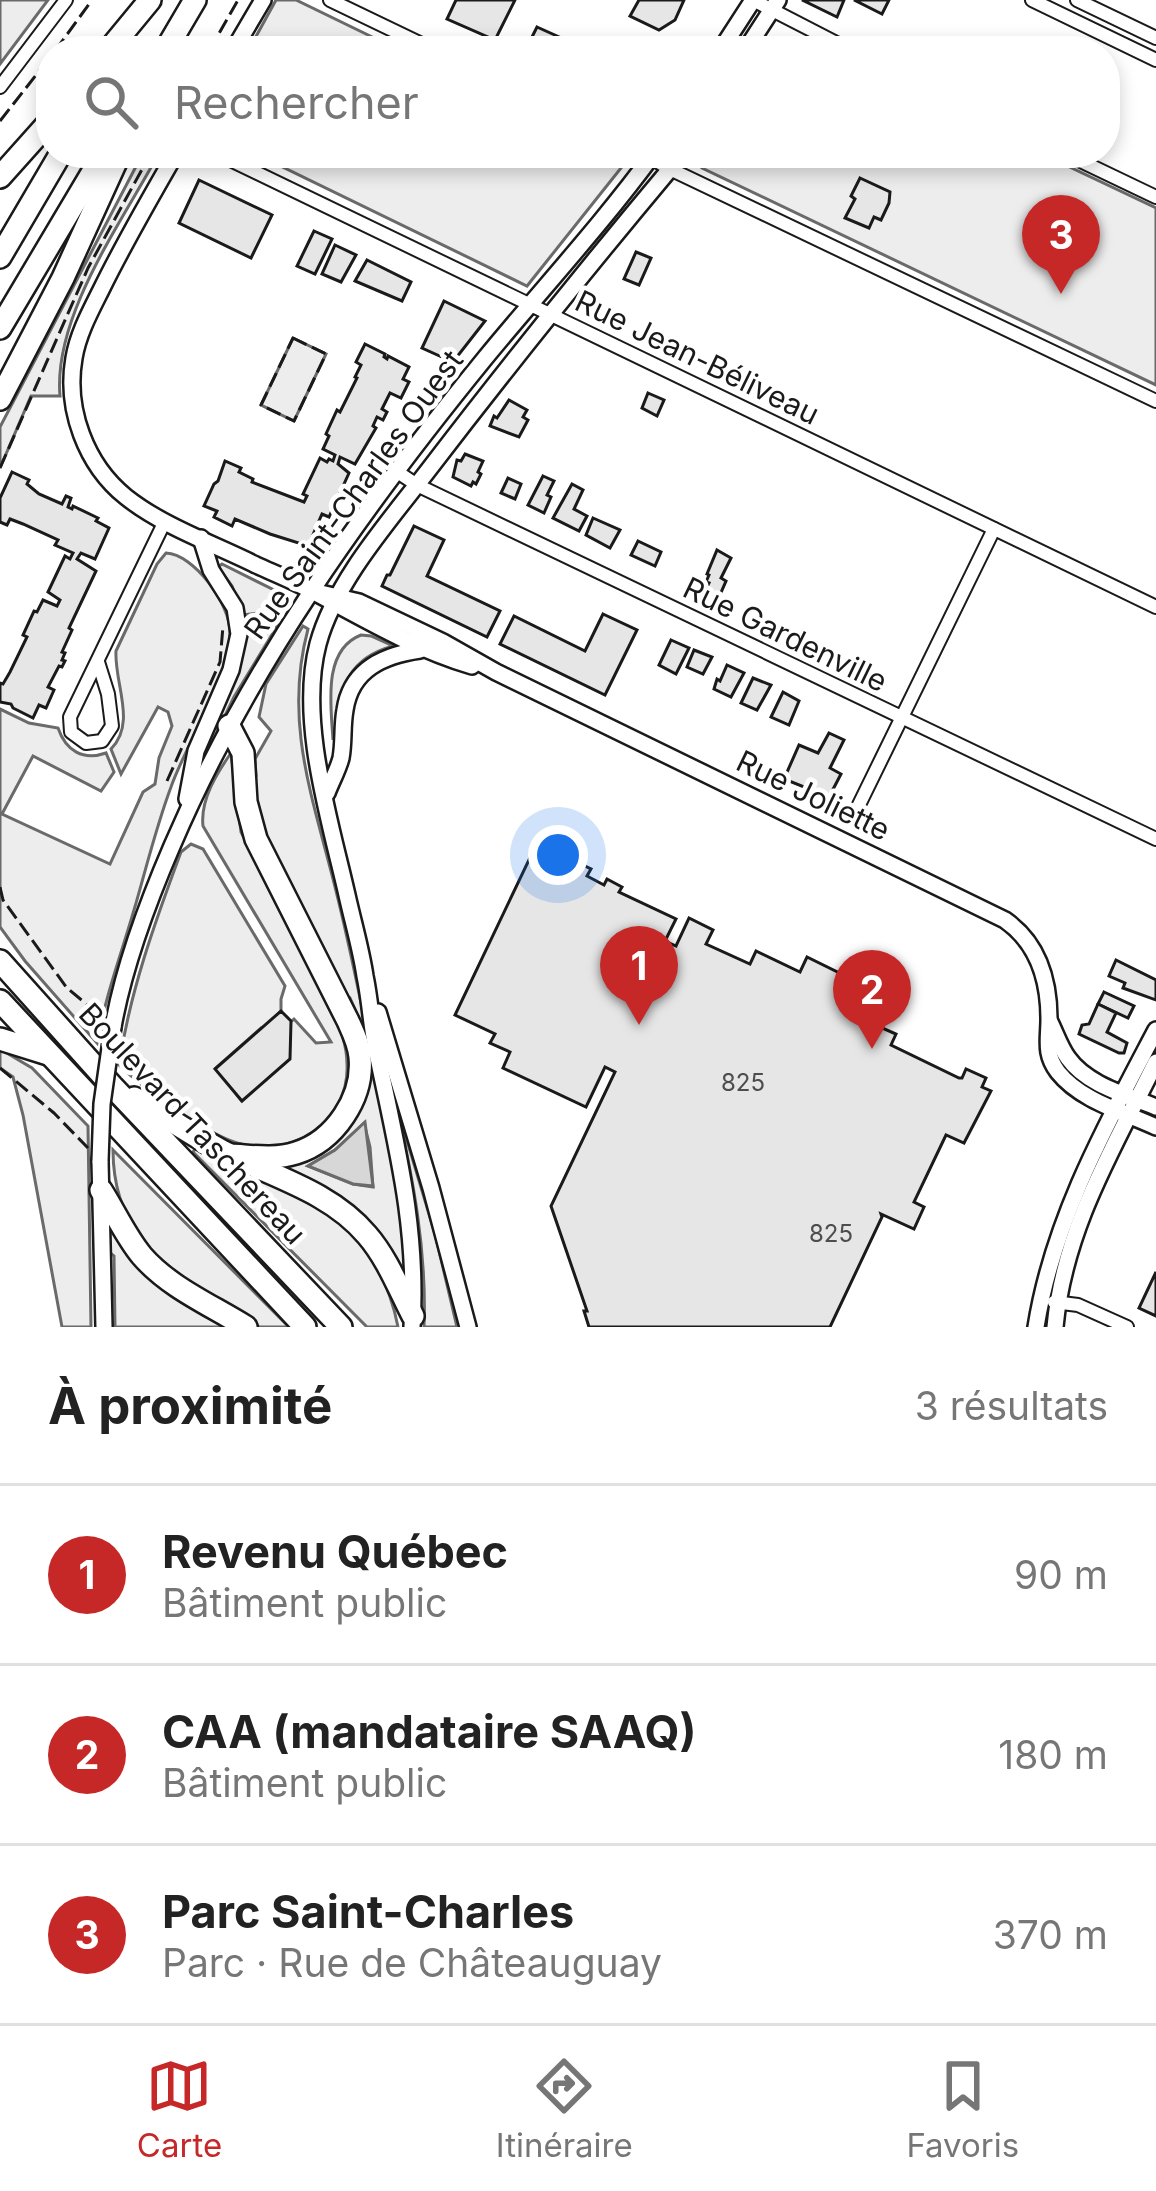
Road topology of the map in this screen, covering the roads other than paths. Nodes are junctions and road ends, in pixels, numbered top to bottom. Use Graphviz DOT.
graph roads {
  1 [pos="66,0"];
  2 [pos="152,0"];
  3 [pos="195,0"];
  4 [pos="263,0"];
  5 [pos="330,0"];
  6 [pos="753,0"];
  7 [pos="1032,0"];
  8 [pos="1076,0"];
  9 [pos="774,6"];
  10 [pos="39,36"];
  11 [pos="121,36"];
  12 [pos="131,36"];
  13 [pos="174,36"];
  14 [pos="242,36"];
  15 [pos="405,36"];
  16 [pos="730,36"];
  17 [pos="755,36"];
  18 [pos="826,36"];
  19 [pos="1106,36"];
  20 [pos="1156,38"];
  21 [pos="36,40"];
  22 [pos="1120,43"];
  23 [pos="1156,60"];
  24 [pos="0,87"];
  25 [pos="36,137"];
  26 [pos="52,168"];
  27 [pos="95,168"];
  28 [pos="114,168"];
  29 [pos="168,168"];
  30 [pos="247,168"];
  31 [pos="638,168"];
  32 [pos="1095,168"];
  33 [pos="670,169"];
  34 [pos="0,177"];
  35 [pos="1156,197"];
  36 [pos="0,256"];
  37 [pos="530,304"];
  38 [pos="549,314"];
  39 [pos="0,328"];
  40 [pos="0,399"];
  41 [pos="1156,401"];
  42 [pos="396,471"];
  43 [pos="417,485"];
  44 [pos="166,521"];
  45 [pos="994,529"];
  46 [pos="201,538"];
  47 [pos="312,591"];
  48 [pos="337,600"];
  49 [pos="1156,607"];
  50 [pos="423,649"];
  51 [pos="98,662"];
  52 [pos="496,672"];
  53 [pos="900,717"];
  54 [pos="230,726"];
  55 [pos="326,796"];
  56 [pos="854,814"];
  57 [pos="182,824"];
  58 [pos="1156,839"];
  59 [pos="0,961"];
  60 [pos="365,976"];
  61 [pos="0,1001"];
  62 [pos="1156,1030"];
  63 [pos="0,1039"];
  64 [pos="48,1054"];
  65 [pos="1156,1063"];
  66 [pos="112,1086"];
  67 [pos="1126,1104"];
  68 [pos="1156,1107"];
  69 [pos="1156,1127"];
  70 [pos="230,1155"];
  71 [pos="101,1190"];
  72 [pos="1049,1302"];
  73 [pos="412,1322"];
  74 [pos="104,1327"];
  75 [pos="246,1327"];
  76 [pos="304,1327"];
  77 [pos="341,1327"];
  78 [pos="468,1327"];
  79 [pos="1036,1327"];
  80 [pos="1055,1327"];
  81 [pos="1127,1327"];
  1 -- 10 [label="street"];
  2 -- 11 [label="highway"];
  2 -- 12 [label="highway"];
  3 -- 13 [label="highway"];
  4 -- 14 [label="street"];
  5 -- 15 [label="street"];
  6 -- 9 [label="street"];
  6 -- 16 [label="street"];
  7 -- 19 [label="street"];
  8 -- 20 [label="street"];
  9 -- 17 [label="street"];
  9 -- 18 [label="street"];
  21 -- 24 [label="street"];
  22 -- 23 [label="street"];
  25 -- 34 [label="highway"];
  26 -- 36 [label="highway"];
  27 -- 39 [label="highway"];
  28 -- 40 [label="highway"];
  29 -- 44 [label="street, Rue Joliette"];
  30 -- 37 [label="street, Rue Jean-Béliveau"];
  31 -- 37 [label="street, Rue Saint-Charles Ouest"];
  32 -- 35 [label="street"];
  33 -- 38 [label="street, Rue Saint-Charles Ouest"];
  33 -- 41 [label="street"];
  37 -- 38 [label="street, Rue Jean-Béliveau"];
  37 -- 42 [label="street, Rue Saint-Charles Ouest"];
  38 -- 43 [label="street, Rue Saint-Charles Ouest"];
  38 -- 45 [label="street, Rue Jean-Béliveau"];
  42 -- 43 [label="street, Rue Gardenville"];
  42 -- 47 [label="street, Rue Saint-Charles Ouest"];
  43 -- 48 [label="street, Rue Saint-Charles Ouest"];
  43 -- 53 [label="street, Rue Gardenville"];
  44 -- 46 [label="street, Rue Joliette"];
  44 -- 51 [label="street"];
  45 -- 49 [label="street, Rue Jean-Béliveau"];
  45 -- 53 [label="street"];
  46 -- 47 [label="street, Rue Joliette"];
  46 -- 57 [label="street"];
  47 -- 48 [label="street, Rue Joliette"];
  47 -- 54 [label="street, Rue Saint-Charles Ouest"];
  48 -- 50 [label="street, Rue Joliette"];
  48 -- 52 [label="street, Rue Joliette"];
  48 -- 55 [label="street, Rue Saint-Charles Ouest"];
  50 -- 52 [label="street, Rue Joliette"];
  50 -- 55 [label="street"];
  51 -- 51 [label="street"];
  52 -- 67 [label="street, Rue Joliette"];
  53 -- 56 [label="street"];
  53 -- 58 [label="street, Rue Gardenville"];
  54 -- 57 [label="street, Rue Saint-Charles Ouest"];
  54 -- 70 [label="highway"];
  55 -- 60 [label="street, Rue Saint-Charles Ouest"];
  57 -- 71 [label="street, Rue Saint-Charles Ouest, bridge"];
  59 -- 66 [label="highway, Boulevard Taschereau"];
  60 -- 73 [label="street, Rue Saint-Charles Ouest"];
  60 -- 78 [label="street"];
  61 -- 64 [label="highway, Boulevard Taschereau"];
  62 -- 67 [label="street"];
  63 -- 64 [label="highway"];
  64 -- 76 [label="highway, Boulevard Taschereau"];
  65 -- 67 [label="street"];
  66 -- 70 [label="highway"];
  66 -- 77 [label="highway, Boulevard Taschereau"];
  67 -- 68 [label="street, Rue Joliette"];
  67 -- 69 [label="street, Rue Joliette"];
  67 -- 72 [label="street"];
  70 -- 73 [label="highway"];
  71 -- 74 [label="street, Rue Saint-Charles Ouest"];
  71 -- 75 [label="highway"];
  72 -- 79 [label="street"];
  72 -- 80 [label="street"];
  72 -- 81 [label="street"];
}
